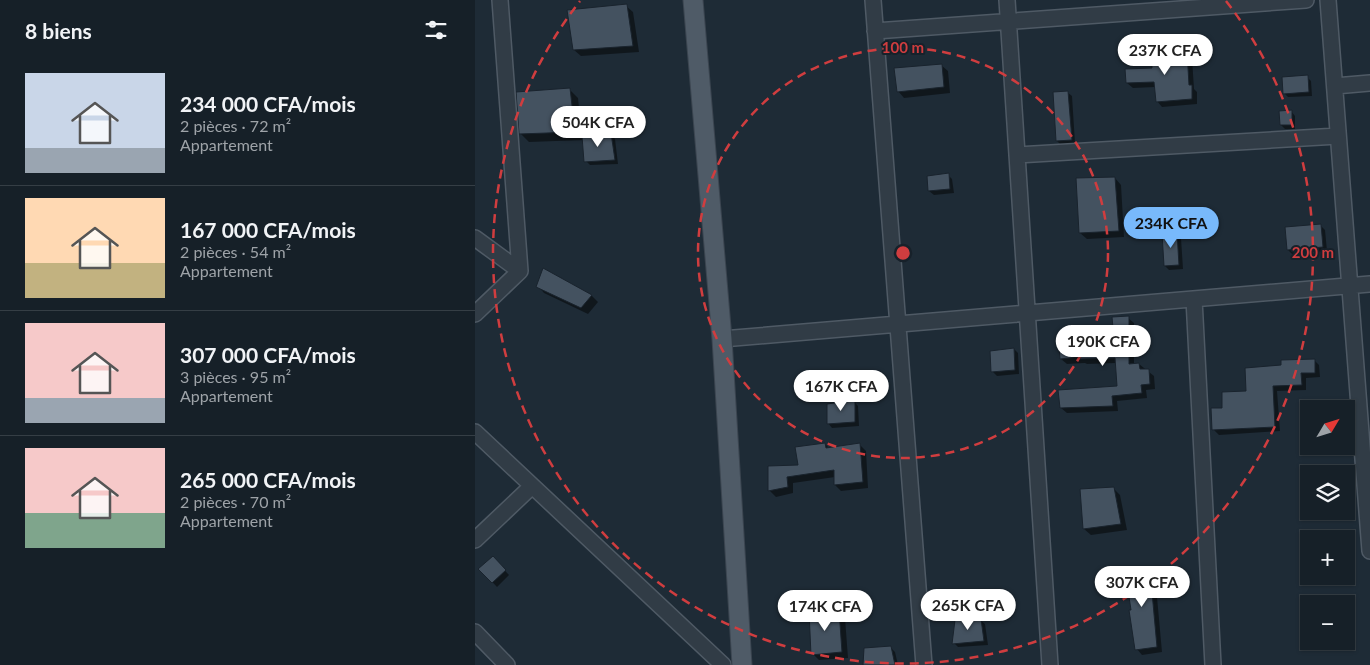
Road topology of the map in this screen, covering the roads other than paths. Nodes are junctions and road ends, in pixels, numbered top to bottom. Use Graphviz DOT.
graph roads {
  1 [pos="500,0"];
  2 [pos="693,0"];
  3 [pos="873,0"];
  4 [pos="1007,0"];
  5 [pos="1306,0"];
  6 [pos="1328,0"];
  7 [pos="1009,22"];
  8 [pos="875,31"];
  9 [pos="1370,83"];
  10 [pos="1335,86"];
  11 [pos="1339,136"];
  12 [pos="1017,155"];
  13 [pos="475,238"];
  14 [pos="521,271"];
  15 [pos="1370,284"];
  16 [pos="1350,286"];
  17 [pos="1193,299"];
  18 [pos="1027,313"];
  19 [pos="475,314"];
  20 [pos="897,324"];
  21 [pos="721,339"];
  22 [pos="475,432"];
  23 [pos="532,486"];
  24 [pos="1368,504"];
  25 [pos="475,540"];
  26 [pos="1370,551"];
  27 [pos="475,632"];
  28 [pos="507,665"];
  29 [pos="723,665"];
  30 [pos="742,665"];
  31 [pos="923,665"];
  32 [pos="1050,665"];
  33 [pos="1213,665"];
  1 -- 14 [label="street"];
  2 -- 21 [label="main road"];
  3 -- 8 [label="street"];
  4 -- 7 [label="street"];
  5 -- 7 [label="street"];
  6 -- 10 [label="street"];
  7 -- 8 [label="street"];
  7 -- 12 [label="street"];
  8 -- 20 [label="street"];
  9 -- 10 [label="street"];
  10 -- 11 [label="street"];
  11 -- 12 [label="street"];
  11 -- 16 [label="street"];
  12 -- 18 [label="street"];
  13 -- 14 [label="street"];
  14 -- 19 [label="street"];
  15 -- 16 [label="street"];
  16 -- 17 [label="street"];
  16 -- 24 [label="street"];
  17 -- 18 [label="street"];
  17 -- 33 [label="street"];
  18 -- 20 [label="street"];
  18 -- 32 [label="street"];
  20 -- 21 [label="street"];
  20 -- 31 [label="street"];
  21 -- 30 [label="main road"];
  22 -- 23 [label="street"];
  23 -- 25 [label="street"];
  23 -- 29 [label="street"];
  24 -- 26 [label="street"];
  27 -- 28 [label="street"];
}
